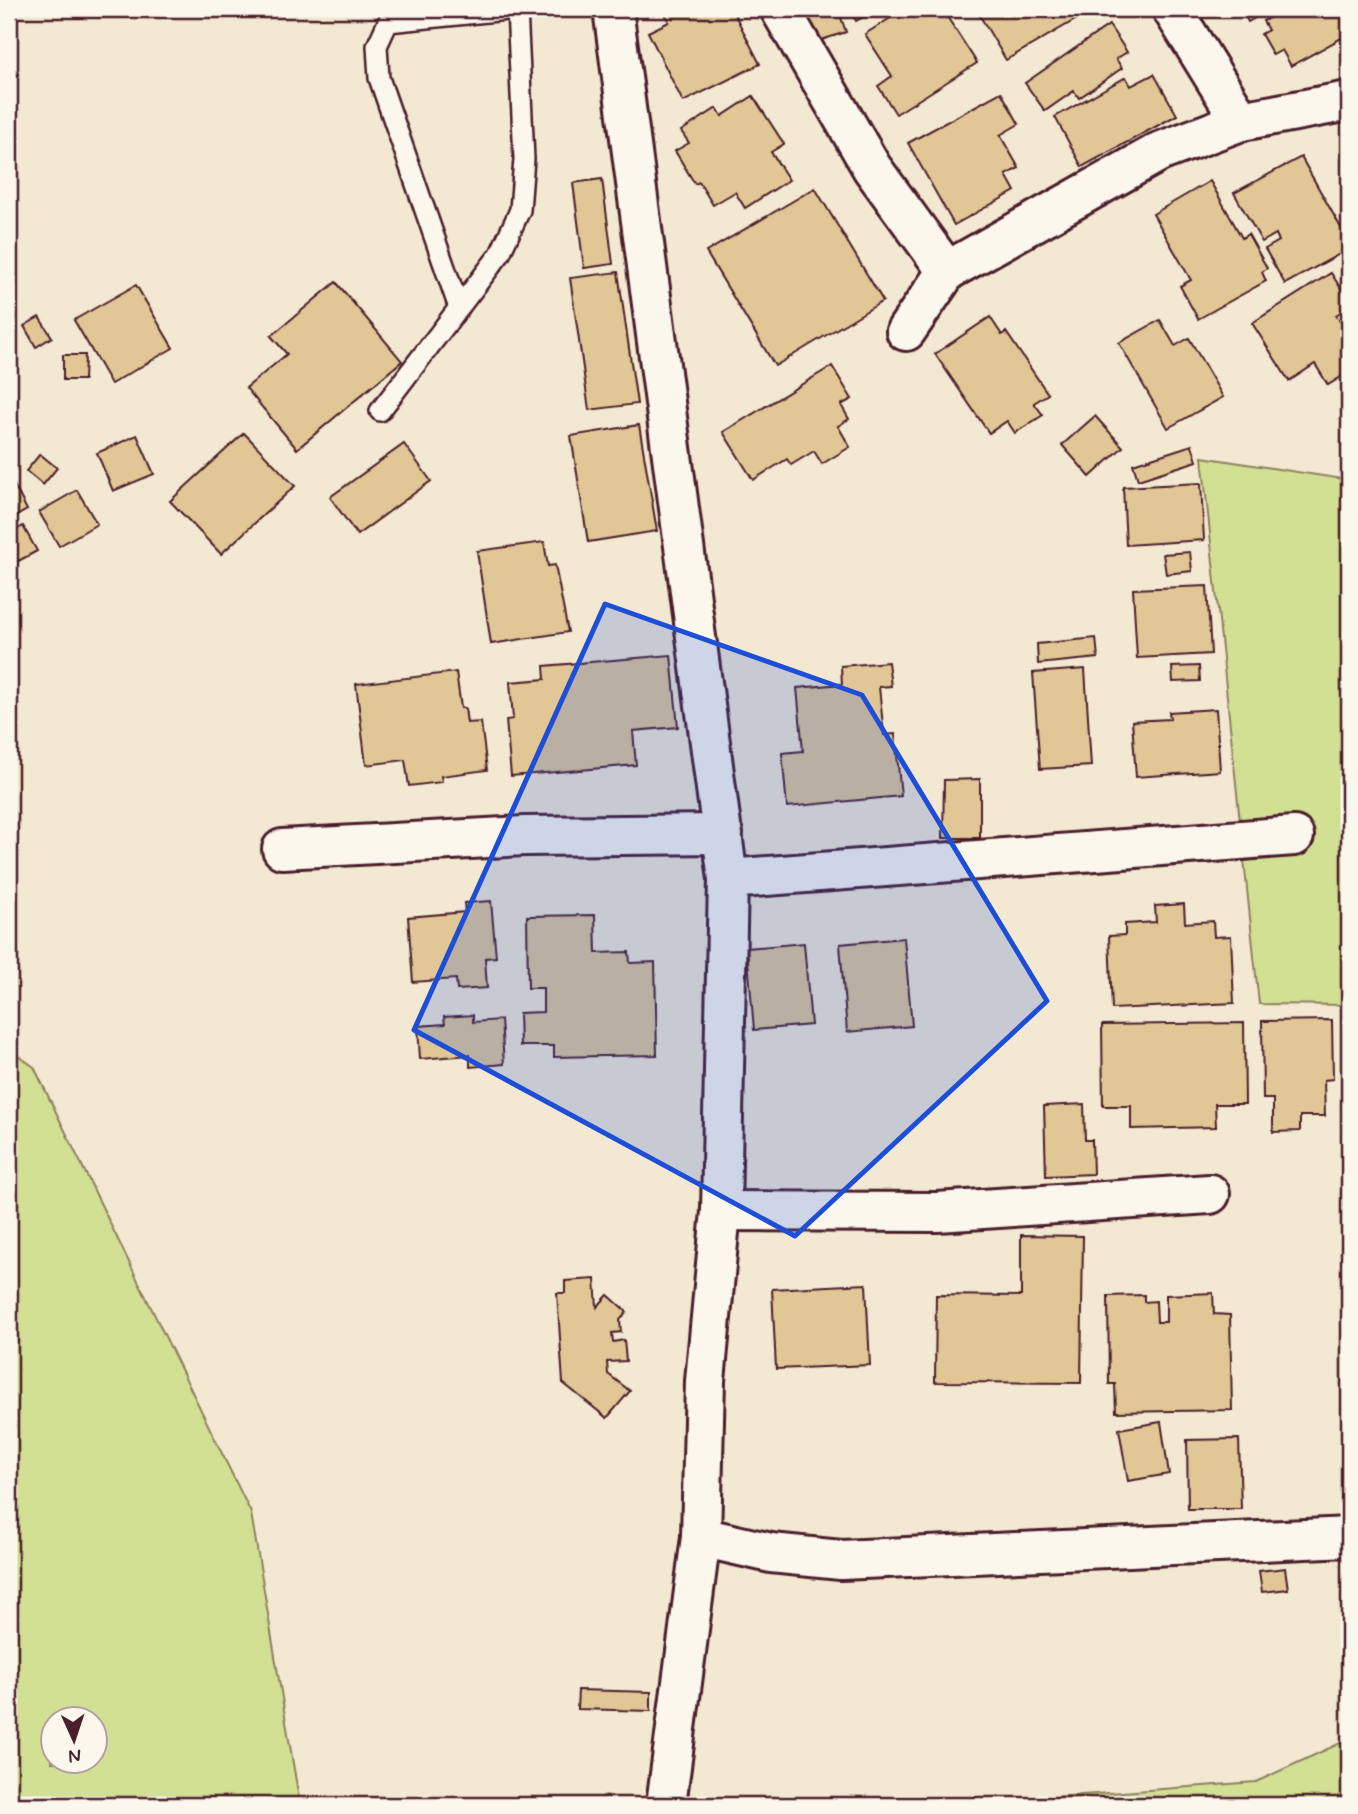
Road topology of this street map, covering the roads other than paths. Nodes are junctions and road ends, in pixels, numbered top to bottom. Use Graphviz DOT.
graph roads {
  1 [pos="517,9"];
  2 [pos="613,9"];
  3 [pos="780,9"];
  4 [pos="1172,9"];
  5 [pos="1349,101"];
  6 [pos="1241,121"];
  7 [pos="947,271"];
  8 [pos="459,308"];
  9 [pos="906,331"];
  10 [pos="380,411"];
  11 [pos="723,834"];
  12 [pos="1294,836"];
  13 [pos="282,849"];
  14 [pos="728,879"];
  15 [pos="1210,1194"];
  16 [pos="722,1211"];
  17 [pos="701,1537"];
  18 [pos="1349,1537"];
  19 [pos="666,1805"];
  1 -- 8 [label="lane"];
  1 -- 8 [label="lane"];
  2 -- 11 [label="street"];
  3 -- 7 [label="street"];
  4 -- 6 [label="street"];
  5 -- 6 [label="street"];
  6 -- 7 [label="street"];
  7 -- 9 [label="street"];
  8 -- 10 [label="lane"];
  11 -- 13 [label="street"];
  11 -- 14 [label="street"];
  12 -- 14 [label="street"];
  14 -- 16 [label="street"];
  15 -- 16 [label="street"];
  16 -- 17 [label="street"];
  17 -- 18 [label="street"];
  17 -- 19 [label="street"];
}
